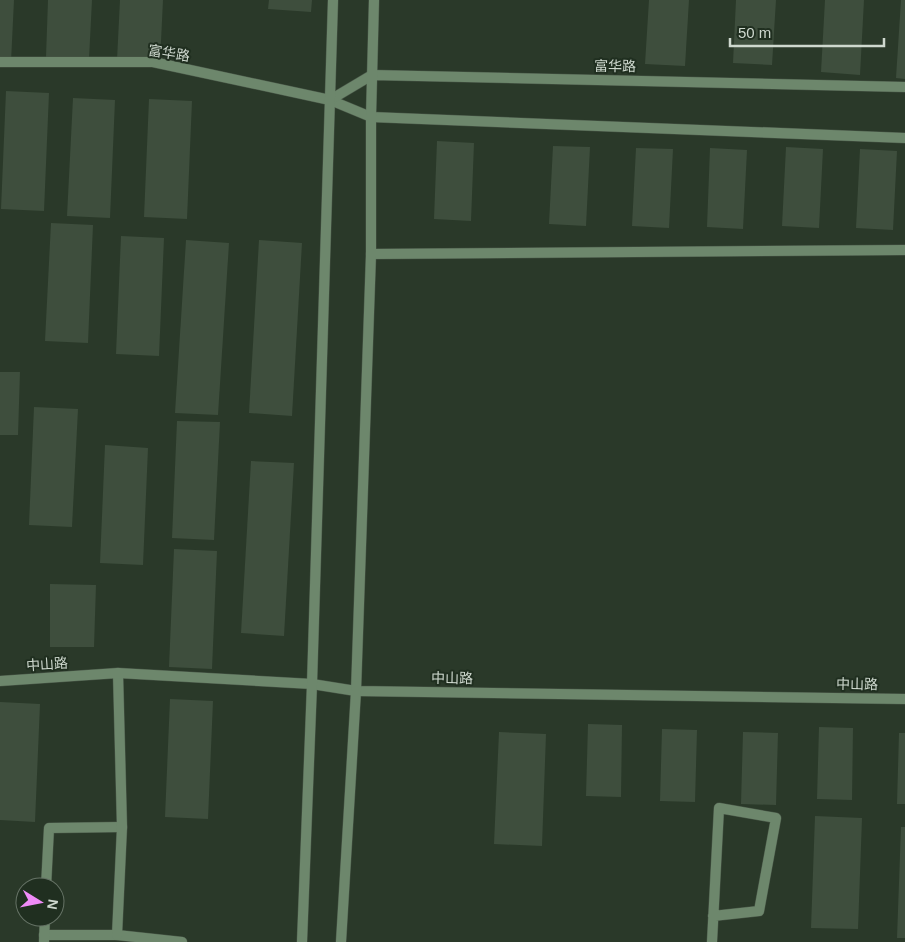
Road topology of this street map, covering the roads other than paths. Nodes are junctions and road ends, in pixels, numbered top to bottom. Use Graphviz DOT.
graph roads {
  1 [pos="333,0"];
  2 [pos="374,0"];
  3 [pos="0,62"];
  4 [pos="372,75"];
  5 [pos="905,86"];
  6 [pos="330,100"];
  7 [pos="371,117"];
  8 [pos="905,138"];
  9 [pos="905,250"];
  10 [pos="371,254"];
  11 [pos="118,673"];
  12 [pos="0,681"];
  13 [pos="312,684"];
  14 [pos="356,690"];
  15 [pos="905,699"];
  16 [pos="122,828"];
  17 [pos="47,877"];
  18 [pos="714,916"];
  19 [pos="116,935"];
  20 [pos="44,939"];
  21 [pos="182,942"];
  22 [pos="302,942"];
  23 [pos="341,942"];
  24 [pos="712,942"];
  1 -- 6 [label="street"];
  2 -- 4 [label="street"];
  3 -- 6 [label="street, 富华路"];
  4 -- 5 [label="street, 富华路"];
  4 -- 6 [label="street"];
  4 -- 7 [label="street"];
  6 -- 7 [label="street, 富华路"];
  6 -- 13 [label="street"];
  7 -- 8 [label="street, 富华路"];
  7 -- 10 [label="street"];
  9 -- 10 [label="street"];
  10 -- 14 [label="street"];
  11 -- 12 [label="street, 中山路"];
  11 -- 13 [label="street, 中山路"];
  11 -- 16 [label="street"];
  13 -- 14 [label="street, 中山路"];
  13 -- 22 [label="street"];
  14 -- 15 [label="street, 中山路"];
  14 -- 23 [label="street"];
  16 -- 17 [label="street"];
  16 -- 19 [label="street"];
  18 -- 18 [label="street"];
  18 -- 24 [label="street"];
  19 -- 20 [label="street"];
  19 -- 21 [label="street"];
}
